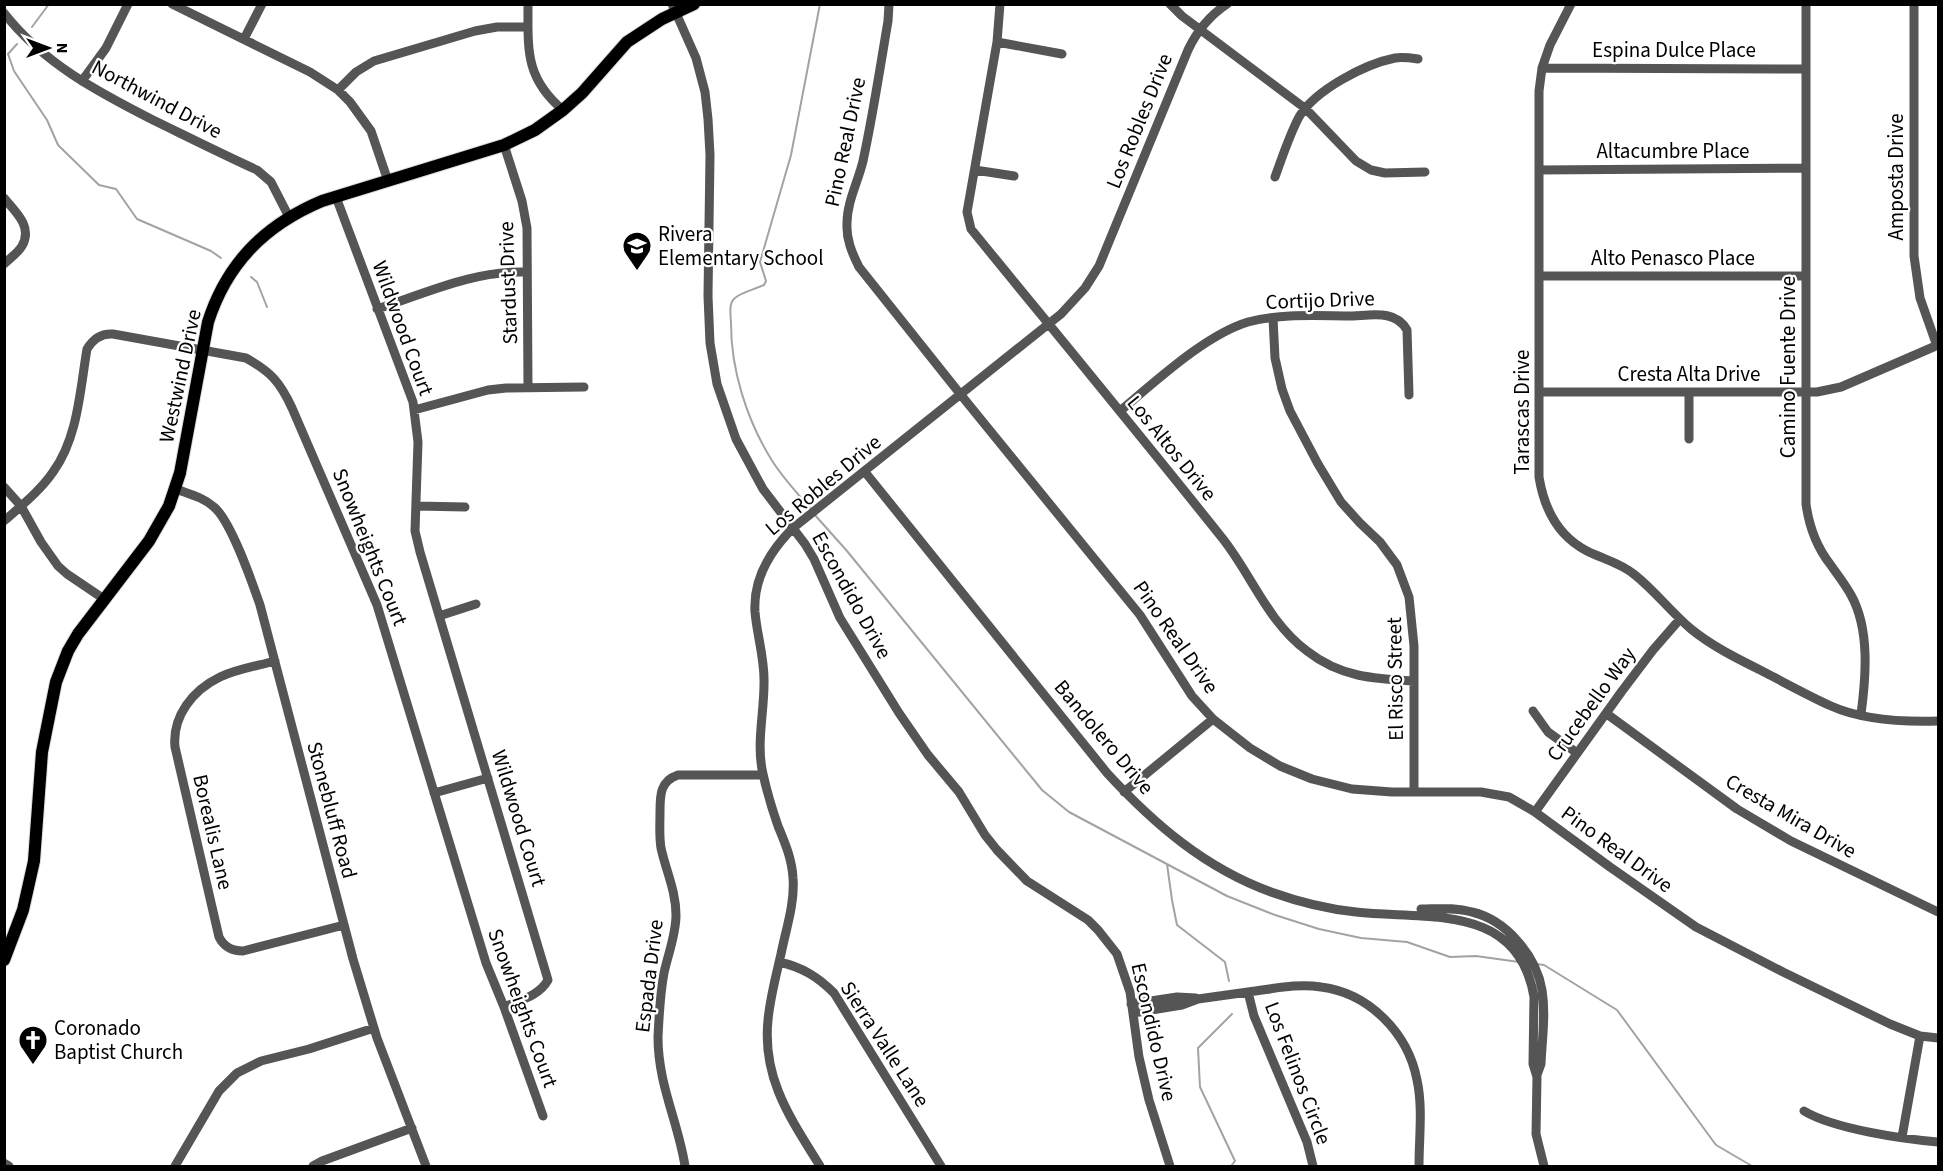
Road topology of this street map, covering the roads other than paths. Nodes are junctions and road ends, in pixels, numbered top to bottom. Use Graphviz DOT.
graph roads {
  1 [pos="128,4"];
  2 [pos="172,4"];
  3 [pos="262,4"];
  4 [pos="528,4"];
  5 [pos="694,4"];
  6 [pos="889,4"];
  7 [pos="1000,4"];
  8 [pos="1170,4"];
  9 [pos="1227,4"];
  10 [pos="1571,4"];
  11 [pos="1806,4"];
  12 [pos="1914,4"];
  13 [pos="673,8"];
  14 [pos="4,13"];
  15 [pos="528,27"];
  16 [pos="1200,29"];
  17 [pos="244,39"];
  18 [pos="998,42"];
  19 [pos="1062,54"];
  20 [pos="1418,59"];
  21 [pos="1542,68"];
  22 [pos="1806,69"];
  23 [pos="82,81"];
  24 [pos="338,90"];
  25 [pos="1306,109"];
  26 [pos="563,110"];
  27 [pos="504,145"];
  28 [pos="1806,168"];
  29 [pos="975,170"];
  30 [pos="1539,170"];
  31 [pos="1425,172"];
  32 [pos="1014,176"];
  33 [pos="1275,177"];
  34 [pos="388,180"];
  35 [pos="336,197"];
  36 [pos="4,198"];
  37 [pos="289,217"];
  38 [pos="4,264"];
  39 [pos="527,272"];
  40 [pos="1539,276"];
  41 [pos="1806,276"];
  42 [pos="377,309"];
  43 [pos="1273,318"];
  44 [pos="1048,324"];
  45 [pos="1938,346"];
  46 [pos="202,351"];
  47 [pos="528,387"];
  48 [pos="584,387"];
  49 [pos="1539,392"];
  50 [pos="1689,393"];
  51 [pos="1806,393"];
  52 [pos="961,395"];
  53 [pos="1408,395"];
  54 [pos="414,410"];
  55 [pos="1120,411"];
  56 [pos="1689,439"];
  57 [pos="865,472"];
  58 [pos="4,487"];
  59 [pos="176,489"];
  60 [pos="21,506"];
  61 [pos="416,506"];
  62 [pos="465,507"];
  63 [pos="4,521"];
  64 [pos="793,528"];
  65 [pos="104,599"];
  66 [pos="476,604"];
  67 [pos="439,616"];
  68 [pos="1680,619"];
  69 [pos="275,661"];
  70 [pos="1414,681"];
  71 [pos="1533,711"];
  72 [pos="1607,714"];
  73 [pos="1861,714"];
  74 [pos="1213,719"];
  75 [pos="1938,721"];
  76 [pos="1577,753"];
  77 [pos="763,775"];
  78 [pos="488,778"];
  79 [pos="1124,792"];
  80 [pos="1414,792"];
  81 [pos="434,793"];
  82 [pos="1535,812"];
  83 [pos="1938,912"];
  84 [pos="1390,914"];
  85 [pos="344,925"];
  86 [pos="7,943"];
  87 [pos="4,960"];
  88 [pos="779,962"];
  89 [pos="1248,992"];
  90 [pos="504,1007"];
  91 [pos="1132,1008"];
  92 [pos="374,1028"];
  93 [pos="1920,1036"];
  94 [pos="1938,1038"];
  95 [pos="1537,1077"];
  96 [pos="1804,1111"];
  97 [pos="543,1116"];
  98 [pos="412,1128"];
  99 [pos="1902,1137"];
  100 [pos="1938,1142"];
  101 [pos="4,1163"];
  102 [pos="9,1167"];
  103 [pos="175,1167"];
  104 [pos="313,1167"];
  105 [pos="426,1167"];
  106 [pos="685,1167"];
  107 [pos="820,1167"];
  108 [pos="941,1167"];
  109 [pos="1170,1167"];
  110 [pos="1313,1167"];
  111 [pos="1419,1167"];
  112 [pos="1544,1167"];
  1 -- 23 [label="street"];
  2 -- 17 [label="street"];
  3 -- 17 [label="street"];
  4 -- 15 [label="street"];
  5 -- 13 [label="main road, Westwind Drive"];
  6 -- 52 [label="street, Pino Real Drive"];
  7 -- 18 [label="street, Los Altos Drive"];
  8 -- 16 [label="street"];
  9 -- 16 [label="street, Los Robles Drive"];
  10 -- 21 [label="street, Tarascas Drive"];
  11 -- 22 [label="street, Camino Fuente Drive"];
  12 -- 45 [label="street, Amposta Drive"];
  13 -- 26 [label="main road, Westwind Drive"];
  13 -- 64 [label="street, Escondido Drive"];
  14 -- 23 [label="street, Northwind Drive"];
  15 -- 24 [label="street"];
  15 -- 26 [label="street"];
  16 -- 25 [label="street"];
  16 -- 44 [label="street, Los Robles Drive"];
  17 -- 24 [label="street"];
  18 -- 19 [label="street"];
  18 -- 29 [label="street, Los Altos Drive"];
  20 -- 25 [label="street"];
  21 -- 22 [label="street, Espina Dulce Place"];
  21 -- 30 [label="street, Tarascas Drive"];
  22 -- 28 [label="street, Camino Fuente Drive"];
  23 -- 37 [label="street, Northwind Drive"];
  24 -- 34 [label="street"];
  25 -- 31 [label="street"];
  25 -- 33 [label="street"];
  26 -- 27 [label="main road, Westwind Drive"];
  27 -- 34 [label="main road, Westwind Drive"];
  27 -- 39 [label="street, Stardust Drive"];
  28 -- 30 [label="street, Altacumbre Place"];
  28 -- 41 [label="street, Camino Fuente Drive"];
  29 -- 32 [label="street"];
  29 -- 44 [label="street, Los Altos Drive"];
  30 -- 40 [label="street, Tarascas Drive"];
  34 -- 35 [label="main road, Westwind Drive"];
  35 -- 37 [label="main road, Westwind Drive"];
  35 -- 42 [label="street, Wildwood Court"];
  36 -- 38 [label="street"];
  37 -- 46 [label="main road, Westwind Drive"];
  39 -- 42 [label="street"];
  39 -- 47 [label="street, Stardust Drive"];
  40 -- 41 [label="street, Alto Penasco Place"];
  40 -- 49 [label="street, Tarascas Drive"];
  41 -- 51 [label="street, Camino Fuente Drive"];
  42 -- 54 [label="street, Wildwood Court"];
  43 -- 53 [label="street, Cortijo Drive"];
  43 -- 55 [label="street, Cortijo Drive"];
  43 -- 70 [label="street, El Risco Street"];
  44 -- 52 [label="street, Los Robles Drive"];
  44 -- 55 [label="street, Los Altos Drive"];
  45 -- 51 [label="street, Cresta Alta Drive"];
  46 -- 59 [label="main road, Westwind Drive"];
  46 -- 60 [label="street, Snowheights Court"];
  46 -- 81 [label="street, Snowheights Court"];
  47 -- 48 [label="street"];
  47 -- 54 [label="street"];
  49 -- 50 [label="street, Cresta Alta Drive"];
  49 -- 68 [label="street, Tarascas Drive"];
  50 -- 51 [label="street, Cresta Alta Drive"];
  50 -- 56 [label="street"];
  51 -- 73 [label="street, Camino Fuente Drive"];
  52 -- 57 [label="street, Los Robles Drive"];
  52 -- 74 [label="street, Pino Real Drive"];
  54 -- 61 [label="street, Wildwood Court"];
  55 -- 70 [label="street, Los Altos Drive"];
  57 -- 64 [label="street, Los Robles Drive"];
  57 -- 79 [label="street, Bandolero Drive"];
  58 -- 60 [label="street"];
  59 -- 65 [label="main road, Westwind Drive"];
  59 -- 69 [label="street, Stonebluff Road"];
  60 -- 63 [label="street, Snowheights Court"];
  60 -- 65 [label="street"];
  61 -- 62 [label="street"];
  61 -- 67 [label="street, Wildwood Court"];
  64 -- 77 [label="street, Los Robles Drive"];
  64 -- 91 [label="street, Escondido Drive"];
  65 -- 86 [label="main road, Westwind Drive"];
  66 -- 67 [label="street"];
  67 -- 78 [label="street, Wildwood Court"];
  68 -- 72 [label="street, Crucebello Way"];
  68 -- 73 [label="street, Tarascas Drive"];
  69 -- 85 [label="street, Stonebluff Road"];
  69 -- 85 [label="street, Borealis Lane"];
  70 -- 80 [label="street, El Risco Street"];
  71 -- 76 [label="street"];
  72 -- 76 [label="street, Crucebello Way"];
  72 -- 83 [label="street, Cresta Mira Drive"];
  73 -- 75 [label="street, Tarascas Drive"];
  74 -- 79 [label="street"];
  74 -- 80 [label="street, Pino Real Drive"];
  76 -- 82 [label="street, Crucebello Way"];
  77 -- 88 [label="street, Los Robles Drive"];
  77 -- 106 [label="street, Espada Drive"];
  78 -- 81 [label="street"];
  78 -- 90 [label="street, Wildwood Court"];
  79 -- 84 [label="street, Bandolero Drive"];
  80 -- 82 [label="street, Pino Real Drive"];
  81 -- 90 [label="street, Snowheights Court"];
  82 -- 93 [label="street, Pino Real Drive"];
  84 -- 95 [label="street, Bandolero Drive"];
  84 -- 95 [label="street, Bandolero Drive"];
  85 -- 92 [label="street, Stonebluff Road"];
  86 -- 87 [label="main road, Westwind Drive"];
  88 -- 107 [label="street, Los Robles Drive"];
  88 -- 108 [label="street, Sierra Valle Lane"];
  89 -- 91 [label="street, Los Felinos Circle"];
  89 -- 110 [label="street, Los Felinos Circle"];
  89 -- 111 [label="street, Los Felinos Circle"];
  90 -- 97 [label="street, Snowheights Court"];
  91 -- 109 [label="street, Escondido Drive"];
  92 -- 98 [label="street, Stonebluff Road"];
  92 -- 103 [label="street"];
  93 -- 94 [label="street, Pino Real Drive"];
  93 -- 99 [label="street"];
  95 -- 112 [label="street, Bandolero Drive"];
  96 -- 99 [label="street"];
  98 -- 104 [label="street"];
  98 -- 105 [label="street, Stonebluff Road"];
  99 -- 100 [label="street"];
  101 -- 102 [label="street"];
}
